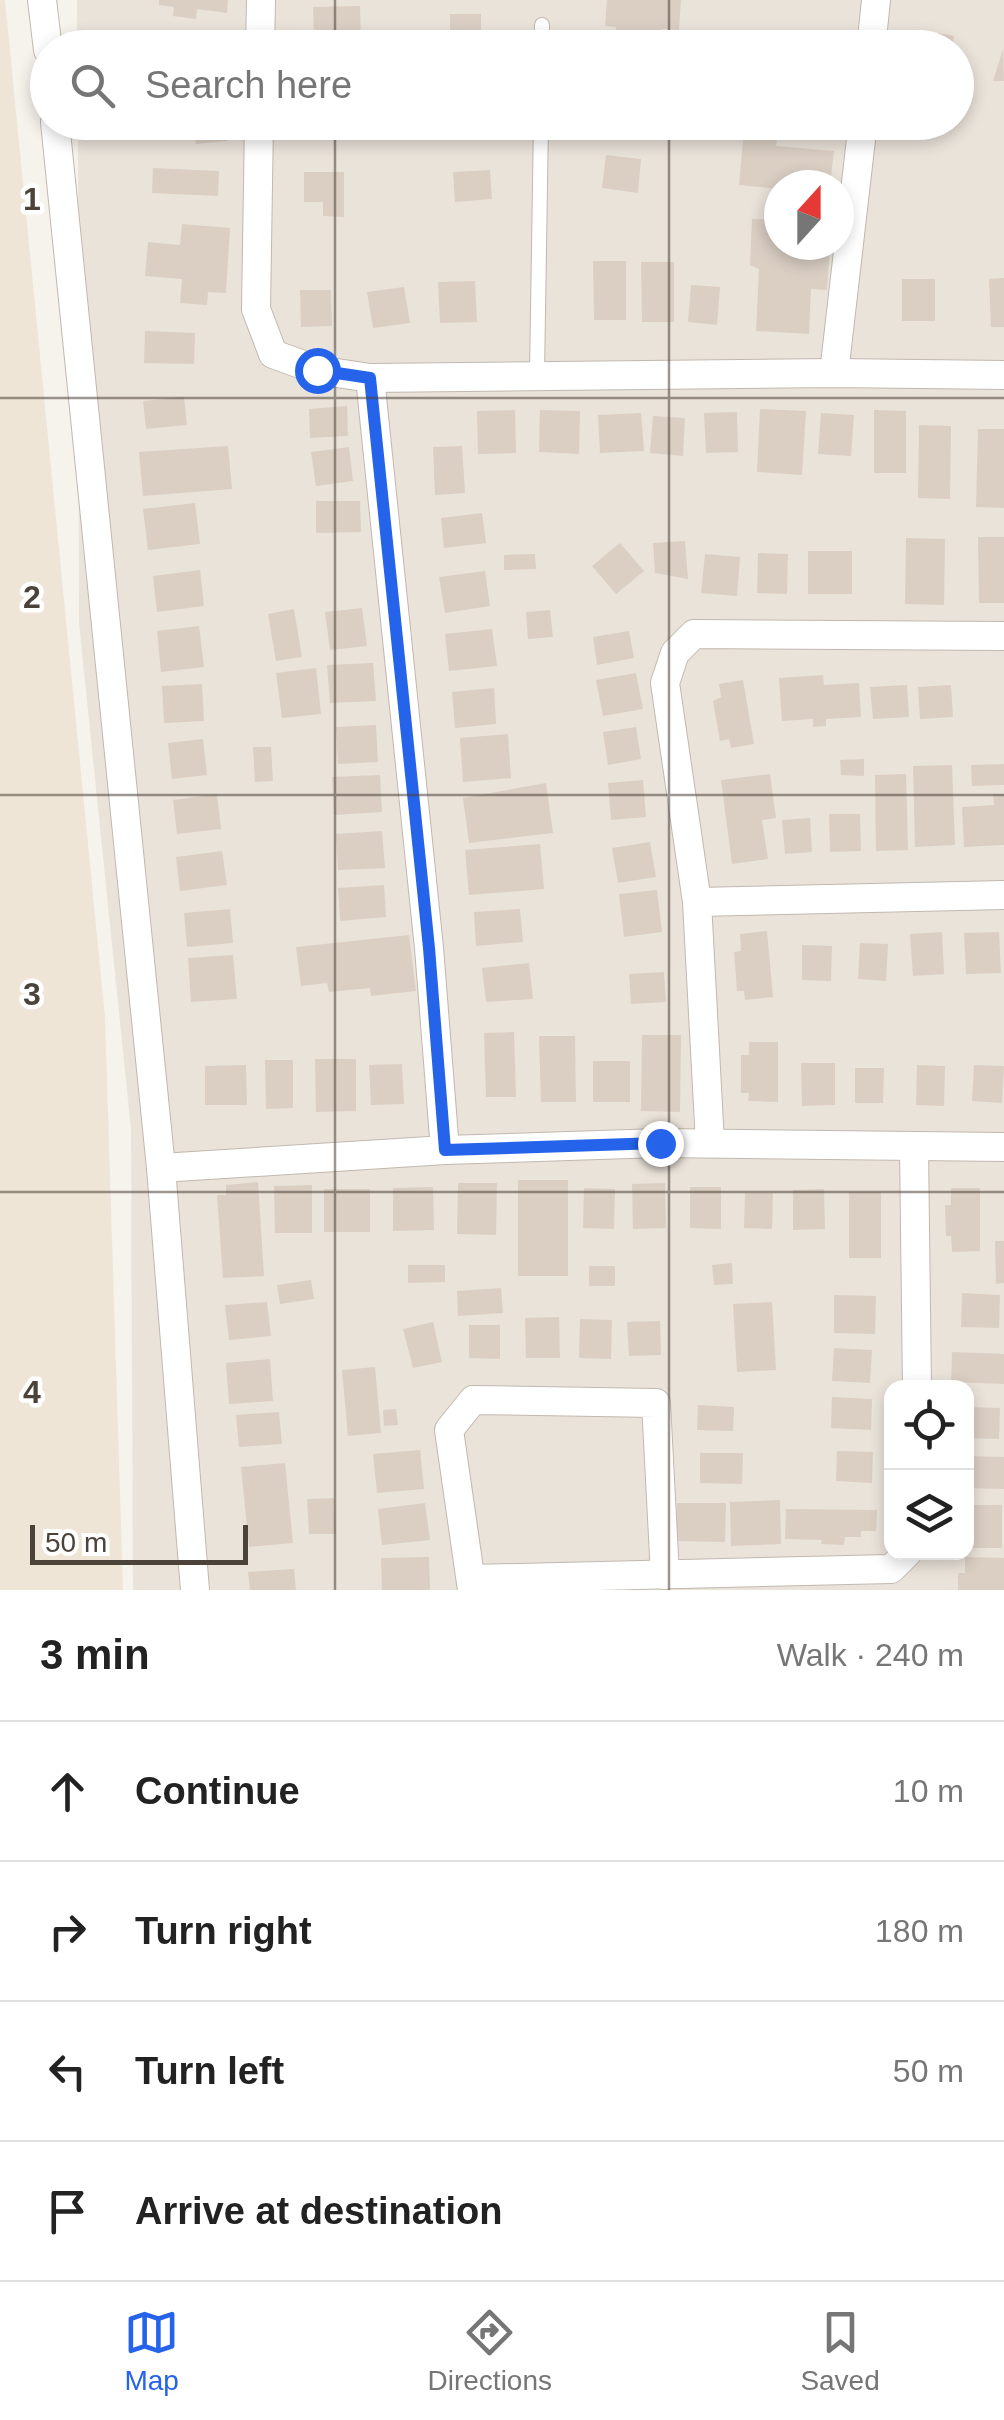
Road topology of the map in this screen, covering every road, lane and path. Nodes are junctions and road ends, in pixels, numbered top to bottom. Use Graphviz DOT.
graph roads {
  1 [pos="42,0"];
  2 [pos="261,0"];
  3 [pos="876,0"];
  4 [pos="542,25"];
  5 [pos="46,30"];
  6 [pos="260,30"];
  7 [pos="542,30"];
  8 [pos="873,30"];
  9 [pos="57,140"];
  10 [pos="259,140"];
  11 [pos="540,140"];
  12 [pos="860,140"];
  13 [pos="834,373"];
  14 [pos="536,374"];
  15 [pos="1004,375"];
  16 [pos="370,378"];
  17 [pos="1004,636"];
  18 [pos="1004,895"];
  19 [pos="696,902"];
  20 [pos="710,1143"];
  21 [pos="914,1146"];
  22 [pos="1004,1146"];
  23 [pos="445,1150"];
  24 [pos="160,1168"];
  25 [pos="917,1380"];
  26 [pos="900,1560"];
  27 [pos="665,1575"];
  28 [pos="472,1584"];
  29 [pos="195,1590"];
  1 -- 5 [label="street"];
  2 -- 6 [label="street"];
  3 -- 8 [label="street"];
  4 -- 7 [label="lane"];
  9 -- 24 [label="street"];
  10 -- 16 [label="street"];
  11 -- 14 [label="lane"];
  12 -- 13 [label="street"];
  13 -- 14 [label="street"];
  13 -- 15 [label="street"];
  14 -- 16 [label="street"];
  16 -- 23 [label="street"];
  17 -- 19 [label="street"];
  18 -- 19 [label="street"];
  19 -- 20 [label="street"];
  20 -- 21 [label="street"];
  20 -- 23 [label="street"];
  21 -- 22 [label="street"];
  21 -- 25 [label="street"];
  23 -- 24 [label="street"];
  24 -- 29 [label="street"];
  26 -- 27 [label="street"];
  27 -- 28 [label="street"];
  27 -- 28 [label="street"];
}
